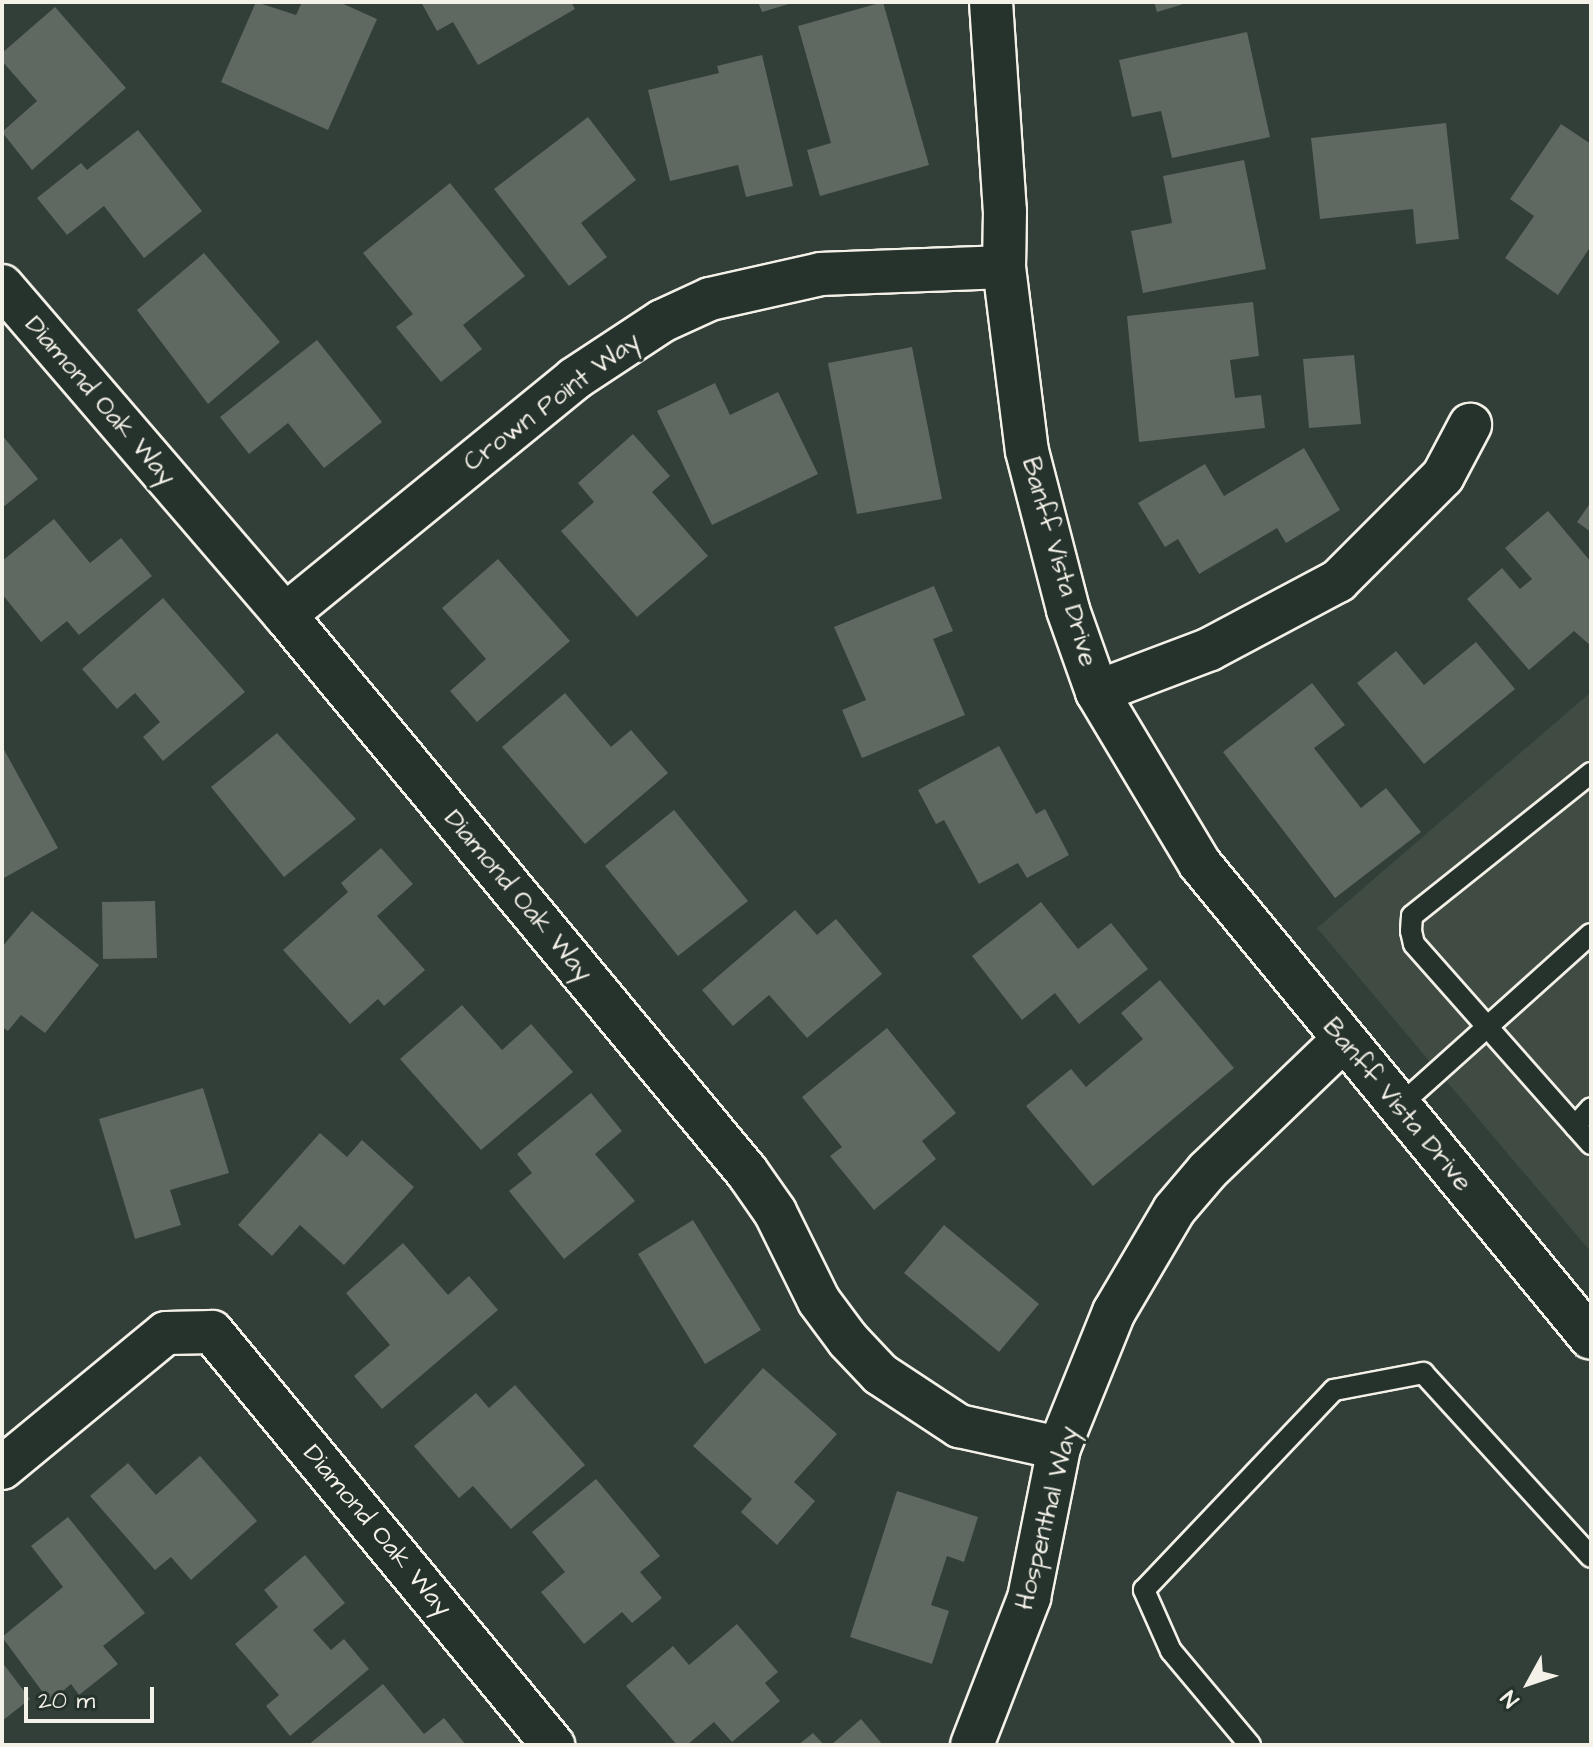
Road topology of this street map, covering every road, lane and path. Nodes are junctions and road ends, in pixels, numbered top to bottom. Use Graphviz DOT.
graph roads {
  1 [pos="991,2"];
  2 [pos="1004,267"];
  3 [pos="2,286"];
  4 [pos="1470,425"];
  5 [pos="285,615"];
  6 [pos="1097,692"];
  7 [pos="1591,773"];
  8 [pos="1591,934"];
  9 [pos="1487,1027"];
  10 [pos="1343,1040"];
  11 [pos="1398,1107"];
  12 [pos="1591,1108"];
  13 [pos="1575,1126"];
  14 [pos="1591,1144"];
  15 [pos="1591,1338"];
  16 [pos="1059,1448"];
  17 [pos="2,1468"];
  18 [pos="1591,1557"];
  19 [pos="553,1745"];
  20 [pos="972,1745"];
  21 [pos="1250,1745"];
  1 -- 2 [label="street, Banff Vista Drive"];
  2 -- 5 [label="street, Crown Point Way"];
  2 -- 6 [label="street, Banff Vista Drive"];
  3 -- 5 [label="street, Diamond Oak Way"];
  4 -- 6 [label="street"];
  5 -- 16 [label="street, Diamond Oak Way"];
  6 -- 10 [label="street, Banff Vista Drive"];
  7 -- 9 [label="lane"];
  8 -- 9 [label="lane"];
  9 -- 11 [label="lane"];
  9 -- 13 [label="lane"];
  10 -- 11 [label="street, Banff Vista Drive"];
  10 -- 16 [label="street, Hospenthal Way"];
  11 -- 15 [label="street, Banff Vista Drive"];
  12 -- 13 [label="lane"];
  13 -- 14 [label="lane"];
  16 -- 20 [label="street, Hospenthal Way"];
  17 -- 19 [label="street, Diamond Oak Way"];
  18 -- 21 [label="lane"];
}
